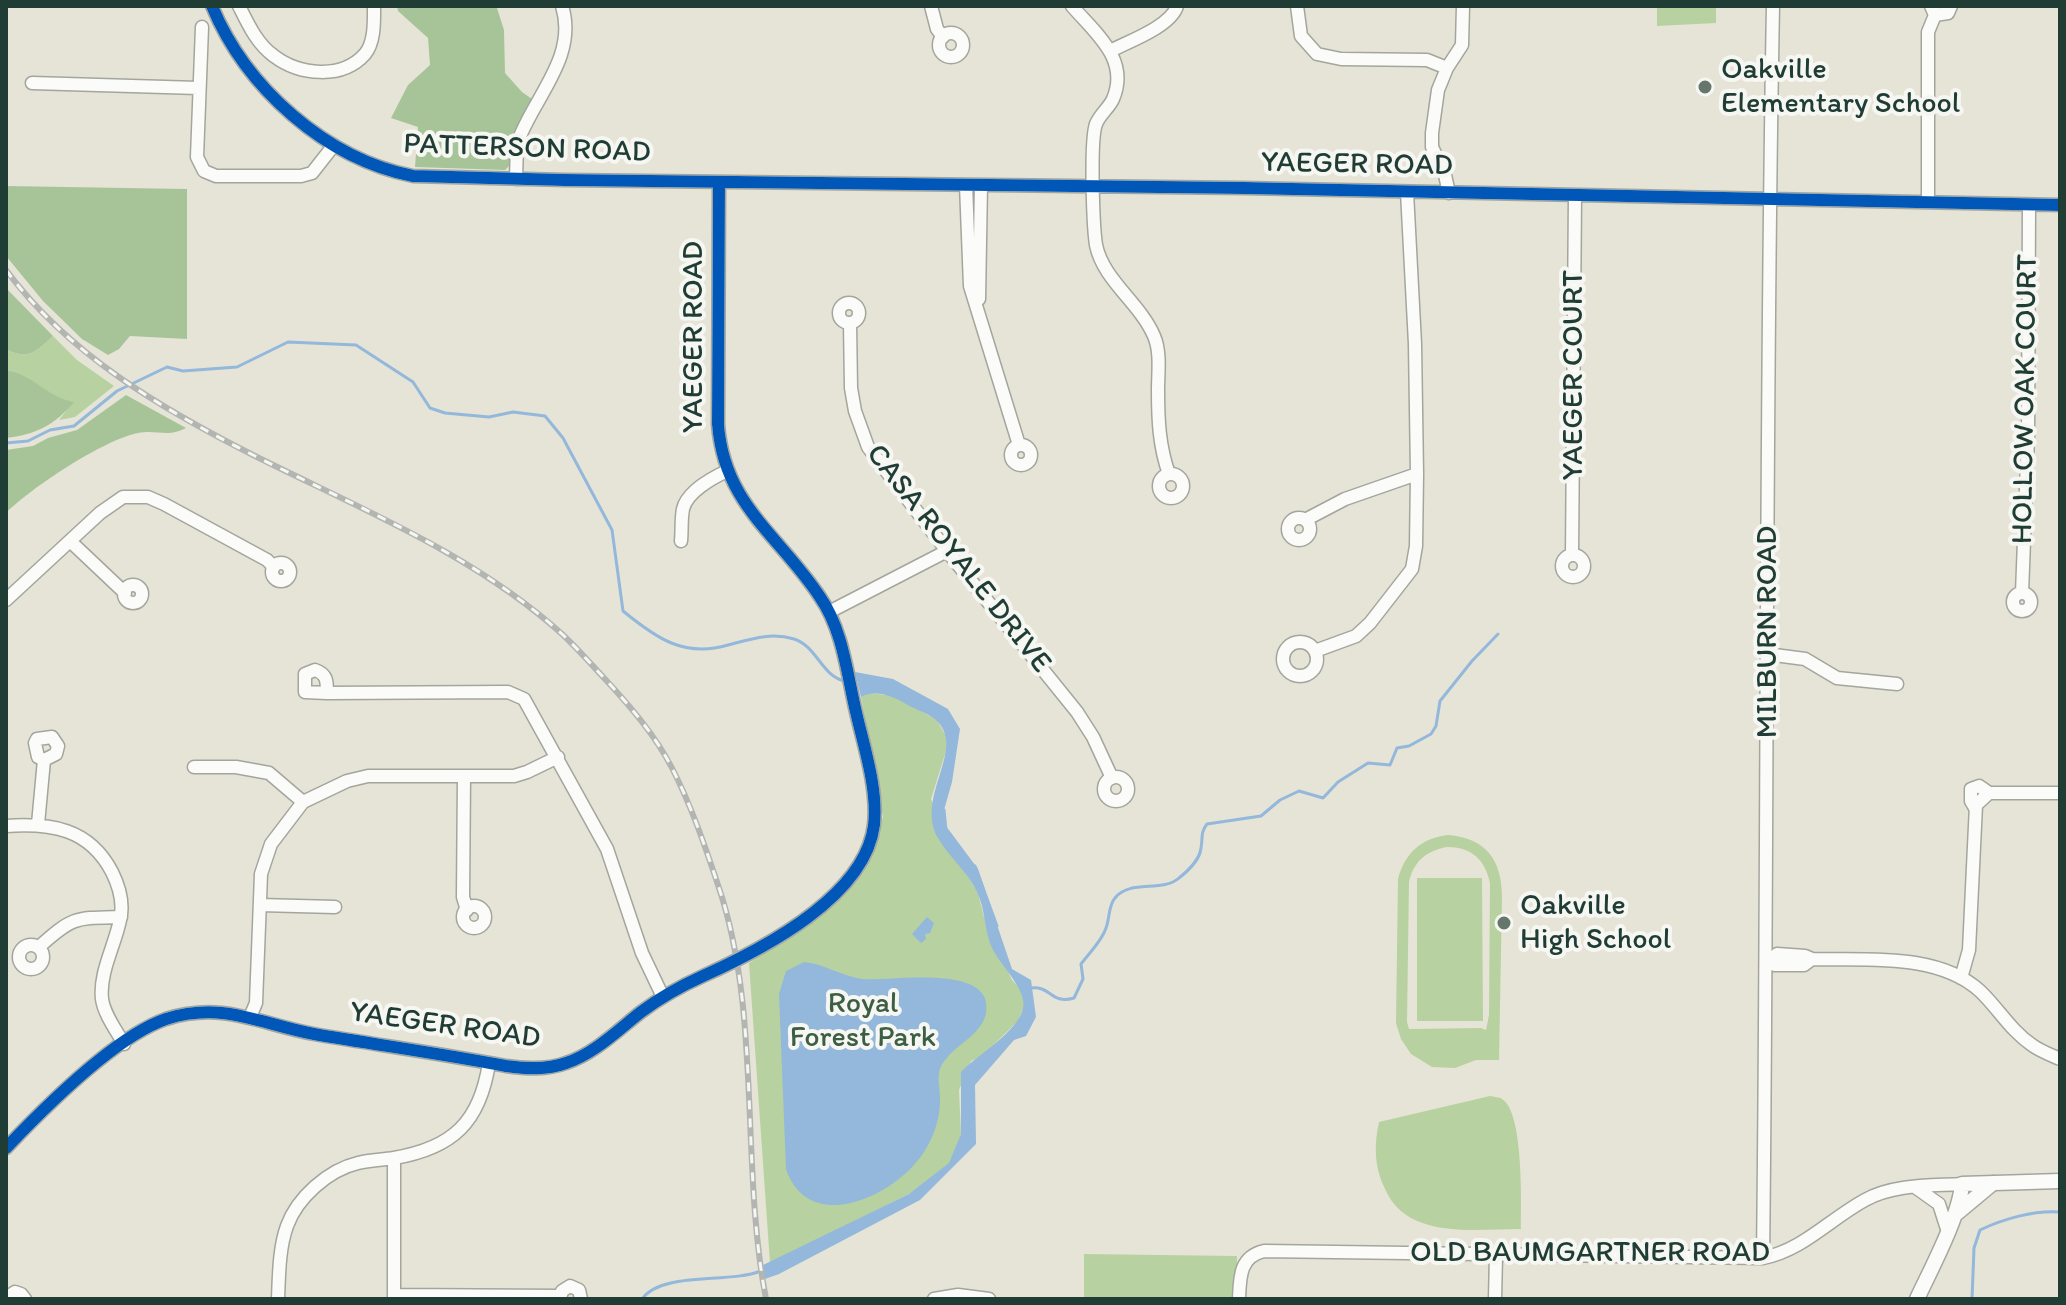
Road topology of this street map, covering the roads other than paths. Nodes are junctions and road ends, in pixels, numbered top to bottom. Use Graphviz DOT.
graph roads {
  1 [pos="212,6"];
  2 [pos="239,6"];
  3 [pos="374,6"];
  4 [pos="562,6"];
  5 [pos="931,6"];
  6 [pos="1072,6"];
  7 [pos="1177,6"];
  8 [pos="1297,6"];
  9 [pos="1463,6"];
  10 [pos="1773,6"];
  11 [pos="1951,6"];
  12 [pos="1933,10"];
  13 [pos="202,27"];
  14 [pos="943,37"];
  15 [pos="1112,50"];
  16 [pos="1447,68"];
  17 [pos="32,83"];
  18 [pos="198,88"];
  19 [pos="334,145"];
  20 [pos="516,179"];
  21 [pos="719,182"];
  22 [pos="966,185"];
  23 [pos="981,185"];
  24 [pos="1094,186"];
  25 [pos="1407,192"];
  26 [pos="1449,193"];
  27 [pos="1575,195"];
  28 [pos="1769,197"];
  29 [pos="1928,202"];
  30 [pos="2029,205"];
  31 [pos="2060,205"];
  32 [pos="978,310"];
  33 [pos="850,323"];
  34 [pos="1019,445"];
  35 [pos="727,471"];
  36 [pos="1169,474"];
  37 [pos="1417,474"];
  38 [pos="1305,520"];
  39 [pos="70,541"];
  40 [pos="681,541"];
  41 [pos="947,551"];
  42 [pos="1572,555"];
  43 [pos="274,567"];
  44 [pos="125,593"];
  45 [pos="2022,593"];
  46 [pos="6,600"];
  47 [pos="829,612"];
  48 [pos="1315,651"];
  49 [pos="1767,654"];
  50 [pos="1897,684"];
  51 [pos="327,693"];
  52 [pos="558,757"];
  53 [pos="44,760"];
  54 [pos="194,767"];
  55 [pos="464,776"];
  56 [pos="1112,778"];
  57 [pos="2060,793"];
  58 [pos="303,802"];
  59 [pos="38,824"];
  60 [pos="6,826"];
  61 [pos="260,905"];
  62 [pos="335,907"];
  63 [pos="467,910"];
  64 [pos="121,917"];
  65 [pos="39,947"];
  66 [pos="1769,960"];
  67 [pos="1961,978"];
  68 [pos="663,997"];
  69 [pos="250,1017"];
  70 [pos="124,1044"];
  71 [pos="2060,1059"];
  72 [pos="489,1063"];
  73 [pos="6,1148"];
  74 [pos="394,1158"];
  75 [pos="2060,1181"];
  76 [pos="1994,1182"];
  77 [pos="1962,1184"];
  78 [pos="1915,1187"];
  79 [pos="1950,1223"];
  80 [pos="1496,1255"];
  81 [pos="1763,1258"];
  82 [pos="394,1297"];
  83 [pos="560,1297"];
  84 [pos="6,1298"];
  85 [pos="25,1299"];
  86 [pos="278,1299"];
  87 [pos="581,1299"];
  88 [pos="934,1299"];
  89 [pos="989,1299"];
  90 [pos="1239,1299"];
  91 [pos="1495,1299"];
  92 [pos="1917,1299"];
  1 -- 19 [label="street, PATTERSON ROAD"];
  2 -- 3 [label="street"];
  4 -- 20 [label="street"];
  5 -- 14 [label="street"];
  6 -- 15 [label="street"];
  7 -- 15 [label="street"];
  8 -- 16 [label="street"];
  9 -- 16 [label="street"];
  10 -- 28 [label="street, MILBURN ROAD"];
  11 -- 12 [label="street"];
  12 -- 29 [label="street"];
  13 -- 18 [label="street"];
  15 -- 24 [label="street"];
  16 -- 26 [label="street"];
  17 -- 18 [label="street"];
  18 -- 19 [label="street"];
  19 -- 20 [label="street, PATTERSON ROAD"];
  20 -- 21 [label="street, PATTERSON ROAD"];
  21 -- 22 [label="street, YAEGER ROAD"];
  21 -- 35 [label="street, YAEGER ROAD"];
  22 -- 23 [label="street, YAEGER ROAD"];
  22 -- 32 [label="street"];
  23 -- 24 [label="street, YAEGER ROAD"];
  23 -- 32 [label="street"];
  24 -- 25 [label="street, YAEGER ROAD"];
  24 -- 36 [label="street"];
  25 -- 26 [label="street, YAEGER ROAD"];
  25 -- 37 [label="street"];
  26 -- 27 [label="street, YAEGER ROAD"];
  27 -- 28 [label="street, YAEGER ROAD"];
  27 -- 42 [label="street, YAEGER COURT"];
  28 -- 29 [label="street, YAEGER ROAD"];
  28 -- 49 [label="street, MILBURN ROAD"];
  29 -- 30 [label="street, YAEGER ROAD"];
  30 -- 31 [label="street, YAEGER ROAD"];
  30 -- 45 [label="street, HOLLOW OAK COURT"];
  32 -- 34 [label="street"];
  33 -- 41 [label="street, CASA ROYALE DRIVE"];
  35 -- 40 [label="street"];
  35 -- 47 [label="street, YAEGER ROAD"];
  37 -- 38 [label="street"];
  37 -- 48 [label="street"];
  39 -- 43 [label="street"];
  39 -- 44 [label="street"];
  39 -- 46 [label="street"];
  41 -- 47 [label="street"];
  41 -- 56 [label="street, CASA ROYALE DRIVE"];
  47 -- 68 [label="street, YAEGER ROAD"];
  49 -- 50 [label="street"];
  49 -- 66 [label="street, MILBURN ROAD"];
  51 -- 52 [label="street"];
  52 -- 55 [label="street"];
  52 -- 68 [label="street"];
  53 -- 59 [label="street"];
  54 -- 58 [label="street"];
  55 -- 58 [label="street"];
  55 -- 63 [label="street"];
  57 -- 67 [label="street"];
  58 -- 61 [label="street"];
  59 -- 60 [label="street"];
  59 -- 64 [label="street"];
  61 -- 62 [label="street"];
  61 -- 69 [label="street"];
  64 -- 65 [label="street"];
  64 -- 70 [label="street"];
  66 -- 67 [label="street"];
  66 -- 81 [label="street, MILBURN ROAD"];
  67 -- 71 [label="street"];
  68 -- 72 [label="street, YAEGER ROAD"];
  69 -- 70 [label="street, YAEGER ROAD"];
  69 -- 72 [label="street, YAEGER ROAD"];
  70 -- 73 [label="street, YAEGER ROAD"];
  72 -- 74 [label="street"];
  74 -- 82 [label="street"];
  74 -- 86 [label="street"];
  75 -- 76 [label="main road"];
  76 -- 77 [label="main road"];
  76 -- 79 [label="main road"];
  77 -- 78 [label="street, OLD BAUMGARTNER ROAD"];
  77 -- 79 [label="main road"];
  78 -- 79 [label="street"];
  78 -- 81 [label="street, OLD BAUMGARTNER ROAD"];
  79 -- 92 [label="main road"];
  80 -- 81 [label="street, OLD BAUMGARTNER ROAD"];
  80 -- 90 [label="street, OLD BAUMGARTNER ROAD"];
  80 -- 91 [label="street"];
  82 -- 83 [label="street"];
  83 -- 87 [label="street"];
  84 -- 85 [label="street"];
  88 -- 89 [label="street"];
}
